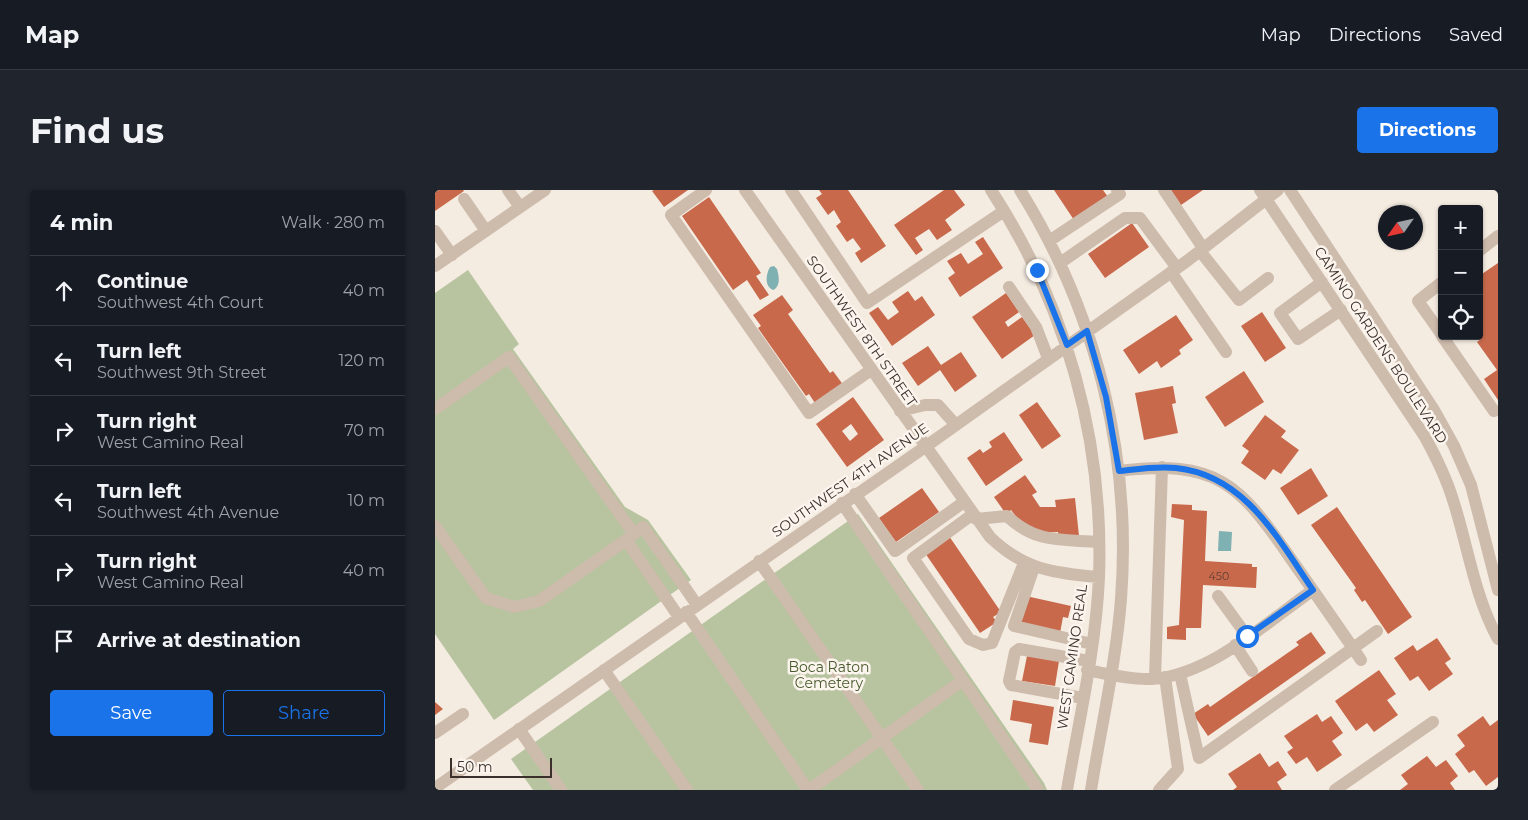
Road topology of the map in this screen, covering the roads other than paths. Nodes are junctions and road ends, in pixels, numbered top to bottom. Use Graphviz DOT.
graph roads {
  1 [pos="508,190"];
  2 [pos="545,190"];
  3 [pos="706,190"];
  4 [pos="745,190"];
  5 [pos="791,190"];
  6 [pos="991,190"];
  7 [pos="1019,190"];
  8 [pos="1117,190"];
  9 [pos="1164,190"];
  10 [pos="1278,190"];
  11 [pos="1290,190"];
  12 [pos="1263,194"];
  13 [pos="464,199"];
  14 [pos="520,207"];
  15 [pos="1004,211"];
  16 [pos="435,231"];
  17 [pos="485,231"];
  18 [pos="1498,236"];
  19 [pos="1049,241"];
  20 [pos="1201,250"];
  21 [pos="1480,250"];
  22 [pos="452,255"];
  23 [pos="1060,263"];
  24 [pos="435,266"];
  25 [pos="1174,270"];
  26 [pos="1268,278"];
  27 [pos="1322,282"];
  28 [pos="1351,284"];
  29 [pos="1438,285"];
  30 [pos="1009,287"];
  31 [pos="1332,296"];
  32 [pos="1341,310"];
  33 [pos="1438,330"];
  34 [pos="1087,331"];
  35 [pos="1445,340"];
  36 [pos="1067,345"];
  37 [pos="1226,352"];
  38 [pos="1048,358"];
  39 [pos="871,370"];
  40 [pos="1413,382"];
  41 [pos="1397,392"];
  42 [pos="435,409"];
  43 [pos="900,411"];
  44 [pos="1494,412"];
  45 [pos="956,425"];
  46 [pos="925,447"];
  47 [pos="1162,467"];
  48 [pos="1119,471"];
  49 [pos="855,494"];
  50 [pos="964,502"];
  51 [pos="842,503"];
  52 [pos="975,517"];
  53 [pos="435,526"];
  54 [pos="630,537"];
  55 [pos="1099,542"];
  56 [pos="759,561"];
  57 [pos="1029,565"];
  58 [pos="1099,578"];
  59 [pos="1313,590"];
  60 [pos="1498,590"];
  61 [pos="1218,596"];
  62 [pos="697,605"];
  63 [pos="682,615"];
  64 [pos="1377,631"];
  65 [pos="1247,636"];
  66 [pos="1498,639"];
  67 [pos="1092,644"];
  68 [pos="1235,645"];
  69 [pos="1353,648"];
  70 [pos="1361,660"];
  71 [pos="1088,666"];
  72 [pos="604,670"];
  73 [pos="1252,671"];
  74 [pos="1111,674"];
  75 [pos="1180,674"];
  76 [pos="1160,678"];
  77 [pos="963,680"];
  78 [pos="1083,698"];
  79 [pos="463,714"];
  80 [pos="1433,722"];
  81 [pos="519,729"];
  82 [pos="435,733"];
  83 [pos="882,738"];
  84 [pos="435,788"];
  85 [pos="561,790"];
  86 [pos="687,790"];
  87 [pos="809,790"];
  88 [pos="918,790"];
  89 [pos="1038,790"];
  90 [pos="1067,790"];
  91 [pos="1091,790"];
  92 [pos="1159,790"];
  93 [pos="1335,790"];
  1 -- 14 [label="street"];
  2 -- 14 [label="street"];
  3 -- 39 [label="street"];
  4 -- 39 [label="street, SOUTHWEST 8TH STREET"];
  5 -- 15 [label="street"];
  6 -- 15 [label="street, WEST CAMINO REAL"];
  7 -- 19 [label="street"];
  8 -- 19 [label="street"];
  9 -- 20 [label="street"];
  10 -- 12 [label="street, SOUTHWEST 4TH AVENUE"];
  11 -- 28 [label="street, CAMINO GARDENS BOULEVARD"];
  12 -- 20 [label="street, SOUTHWEST 4TH AVENUE"];
  12 -- 27 [label="street, CAMINO GARDENS BOULEVARD"];
  13 -- 17 [label="street"];
  14 -- 17 [label="street"];
  15 -- 36 [label="street, WEST CAMINO REAL"];
  16 -- 22 [label="street"];
  17 -- 22 [label="street"];
  18 -- 21 [label="street"];
  19 -- 23 [label="street"];
  20 -- 25 [label="street, SOUTHWEST 4TH AVENUE"];
  20 -- 26 [label="street"];
  22 -- 24 [label="street"];
  23 -- 25 [label="street"];
  23 -- 34 [label="street"];
  25 -- 34 [label="street, SOUTHWEST 4TH AVENUE"];
  25 -- 37 [label="street"];
  27 -- 31 [label="street, CAMINO GARDENS BOULEVARD"];
  27 -- 32 [label="street"];
  28 -- 31 [label="street"];
  28 -- 40 [label="street, CAMINO GARDENS BOULEVARD"];
  29 -- 33 [label="street"];
  30 -- 38 [label="street"];
  31 -- 32 [label="street, CAMINO GARDENS BOULEVARD"];
  32 -- 41 [label="street, CAMINO GARDENS BOULEVARD"];
  34 -- 36 [label="street, SOUTHWEST 4TH AVENUE"];
  34 -- 48 [label="street"];
  35 -- 44 [label="street"];
  36 -- 38 [label="street, SOUTHWEST 4TH AVENUE"];
  36 -- 55 [label="street, WEST CAMINO REAL"];
  38 -- 45 [label="street, SOUTHWEST 4TH AVENUE"];
  39 -- 43 [label="street, SOUTHWEST 8TH STREET"];
  40 -- 41 [label="street"];
  40 -- 60 [label="street, CAMINO GARDENS BOULEVARD"];
  41 -- 66 [label="street, CAMINO GARDENS BOULEVARD"];
  42 -- 54 [label="street"];
  43 -- 45 [label="street"];
  43 -- 46 [label="street, SOUTHWEST 8TH STREET"];
  45 -- 46 [label="street, SOUTHWEST 4TH AVENUE"];
  46 -- 49 [label="street, SOUTHWEST 4TH AVENUE"];
  46 -- 50 [label="street, SOUTHWEST 8TH STREET"];
  47 -- 48 [label="street"];
  47 -- 59 [label="street"];
  47 -- 76 [label="street"];
  48 -- 74 [label="street"];
  49 -- 50 [label="street"];
  49 -- 51 [label="street, SOUTHWEST 4TH AVENUE"];
  50 -- 52 [label="street, SOUTHWEST 8TH STREET"];
  51 -- 56 [label="street, SOUTHWEST 4TH AVENUE"];
  51 -- 77 [label="street"];
  52 -- 55 [label="street"];
  52 -- 57 [label="street, SOUTHWEST 8TH STREET"];
  52 -- 57 [label="street"];
  53 -- 54 [label="street"];
  54 -- 62 [label="street"];
  54 -- 63 [label="street"];
  55 -- 58 [label="street, WEST CAMINO REAL"];
  56 -- 62 [label="street, SOUTHWEST 4TH AVENUE"];
  56 -- 83 [label="street"];
  57 -- 58 [label="street, SOUTHWEST 8TH STREET"];
  57 -- 67 [label="street"];
  58 -- 67 [label="street, WEST CAMINO REAL"];
  59 -- 65 [label="street"];
  59 -- 69 [label="street"];
  61 -- 65 [label="street"];
  62 -- 63 [label="street, SOUTHWEST 4TH AVENUE"];
  63 -- 72 [label="street, SOUTHWEST 4TH AVENUE"];
  63 -- 87 [label="street"];
  64 -- 69 [label="street"];
  65 -- 68 [label="street"];
  67 -- 71 [label="street, WEST CAMINO REAL"];
  68 -- 73 [label="street"];
  68 -- 75 [label="street"];
  69 -- 70 [label="street"];
  69 -- 75 [label="street"];
  71 -- 74 [label="street"];
  71 -- 78 [label="street, WEST CAMINO REAL"];
  71 -- 78 [label="street"];
  72 -- 81 [label="street, SOUTHWEST 4TH AVENUE"];
  72 -- 86 [label="street"];
  74 -- 76 [label="street"];
  74 -- 91 [label="street"];
  75 -- 76 [label="street"];
  76 -- 92 [label="street"];
  77 -- 83 [label="street"];
  77 -- 89 [label="street"];
  78 -- 90 [label="street, WEST CAMINO REAL"];
  79 -- 82 [label="street"];
  80 -- 93 [label="street"];
  81 -- 84 [label="street, SOUTHWEST 4TH AVENUE"];
  81 -- 85 [label="street"];
  83 -- 87 [label="street"];
  83 -- 88 [label="street"];
}
